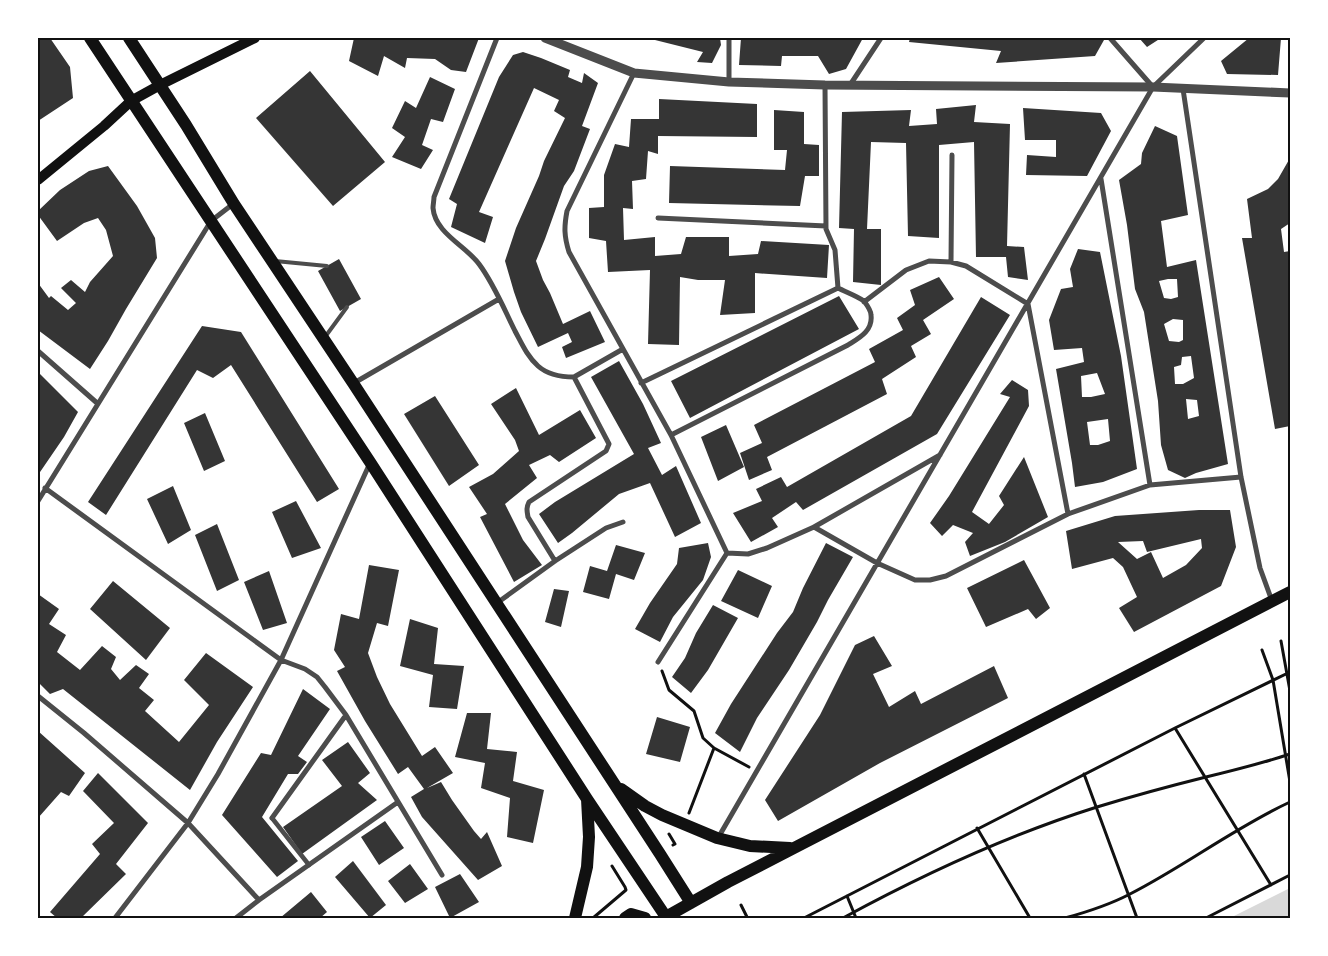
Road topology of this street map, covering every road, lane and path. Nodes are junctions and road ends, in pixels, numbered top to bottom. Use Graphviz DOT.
graph roads {
  1 [pos="90,38"];
  2 [pos="129,38"];
  3 [pos="255,38"];
  4 [pos="497,38"];
  5 [pos="545,38"];
  6 [pos="729,38"];
  7 [pos="881,38"];
  8 [pos="1110,38"];
  9 [pos="1204,38"];
  10 [pos="634,73"];
  11 [pos="729,82"];
  12 [pos="160,85"];
  13 [pos="825,85"];
  14 [pos="850,85"];
  15 [pos="1153,87"];
  16 [pos="1183,89"];
  17 [pos="1290,93"];
  18 [pos="132,101"];
  19 [pos="952,155"];
  20 [pos="1100,178"];
  21 [pos="38,180"];
  22 [pos="234,204"];
  23 [pos="658,218"];
  24 [pos="211,221"];
  25 [pos="826,226"];
  26 [pos="273,261"];
  27 [pos="951,262"];
  28 [pos="327,266"];
  29 [pos="838,288"];
  30 [pos="498,299"];
  31 [pos="864,302"];
  32 [pos="1028,304"];
  33 [pos="347,306"];
  34 [pos="324,339"];
  35 [pos="623,349"];
  36 [pos="38,352"];
  37 [pos="574,378"];
  38 [pos="353,383"];
  39 [pos="641,383"];
  40 [pos="97,403"];
  41 [pos="671,435"];
  42 [pos="940,454"];
  43 [pos="370,462"];
  44 [pos="1241,477"];
  45 [pos="1150,485"];
  46 [pos="45,488"];
  47 [pos="38,501"];
  48 [pos="1068,514"];
  49 [pos="623,522"];
  50 [pos="814,527"];
  51 [pos="727,553"];
  52 [pos="555,561"];
  53 [pos="877,563"];
  54 [pos="1290,592"];
  55 [pos="1272,601"];
  56 [pos="497,604"];
  57 [pos="1281,641"];
  58 [pos="1262,650"];
  59 [pos="282,660"];
  60 [pos="658,662"];
  61 [pos="1289,673"];
  62 [pos="1273,680"];
  63 [pos="1290,691"];
  64 [pos="38,696"];
  65 [pos="346,715"];
  66 [pos="1175,728"];
  67 [pos="714,748"];
  68 [pos="1290,754"];
  69 [pos="1286,755"];
  70 [pos="756,771"];
  71 [pos="1084,774"];
  72 [pos="1205,777"];
  73 [pos="1290,782"];
  74 [pos="615,785"];
  75 [pos="588,799"];
  76 [pos="398,802"];
  77 [pos="1290,802"];
  78 [pos="1096,807"];
  79 [pos="272,818"];
  80 [pos="188,823"];
  81 [pos="684,825"];
  82 [pos="978,828"];
  83 [pos="1238,831"];
  84 [pos="717,838"];
  85 [pos="988,846"];
  86 [pos="794,848"];
  87 [pos="309,864"];
  88 [pos="442,875"];
  89 [pos="1290,875"];
  90 [pos="621,880"];
  91 [pos="1271,885"];
  92 [pos="1128,895"];
  93 [pos="847,896"];
  94 [pos="259,900"];
  95 [pos="691,903"];
  96 [pos="741,905"];
  97 [pos="854,913"];
  98 [pos="747,917"];
  99 [pos="115,918"];
  100 [pos="236,918"];
  101 [pos="575,918"];
  102 [pos="593,918"];
  103 [pos="625,918"];
  104 [pos="645,918"];
  105 [pos="665,918"];
  106 [pos="804,918"];
  107 [pos="843,918"];
  108 [pos="856,918"];
  109 [pos="1030,918"];
  110 [pos="1065,918"];
  111 [pos="1137,918"];
  112 [pos="1206,918"];
  1 -- 18 [label="main road"];
  2 -- 12 [label="main road"];
  3 -- 12 [label="main road"];
  4 -- 30 [label="street"];
  5 -- 10 [label="street"];
  6 -- 11 [label="street"];
  7 -- 14 [label="street"];
  8 -- 15 [label="street"];
  9 -- 15 [label="street"];
  10 -- 11 [label="street"];
  10 -- 35 [label="street"];
  11 -- 13 [label="street"];
  12 -- 18 [label="main road"];
  12 -- 22 [label="main road"];
  13 -- 14 [label="street"];
  13 -- 25 [label="street"];
  14 -- 15 [label="street"];
  15 -- 16 [label="street"];
  15 -- 20 [label="street"];
  16 -- 17 [label="street"];
  16 -- 44 [label="street"];
  18 -- 21 [label="main road"];
  18 -- 24 [label="main road"];
  19 -- 27 [label="street"];
  20 -- 32 [label="street"];
  20 -- 45 [label="street"];
  22 -- 24 [label="street"];
  22 -- 26 [label="main road"];
  23 -- 25 [label="street"];
  24 -- 40 [label="street"];
  24 -- 43 [label="main road"];
  25 -- 29 [label="street"];
  26 -- 28 [label="lane"];
  26 -- 34 [label="main road"];
  27 -- 31 [label="street"];
  27 -- 32 [label="street"];
  29 -- 31 [label="street"];
  29 -- 39 [label="street"];
  30 -- 37 [label="street"];
  30 -- 38 [label="street"];
  31 -- 41 [label="street"];
  32 -- 42 [label="street"];
  32 -- 48 [label="street"];
  33 -- 34 [label="lane"];
  34 -- 38 [label="main road"];
  35 -- 37 [label="street"];
  35 -- 39 [label="street"];
  36 -- 40 [label="street"];
  37 -- 52 [label="street"];
  38 -- 56 [label="main road"];
  39 -- 41 [label="street"];
  40 -- 46 [label="street"];
  41 -- 51 [label="street"];
  42 -- 50 [label="street"];
  42 -- 53 [label="street"];
  43 -- 59 [label="street"];
  43 -- 75 [label="main road"];
  44 -- 45 [label="street"];
  44 -- 55 [label="street"];
  45 -- 48 [label="street"];
  46 -- 47 [label="street"];
  46 -- 59 [label="street"];
  48 -- 53 [label="street"];
  49 -- 52 [label="street"];
  50 -- 51 [label="street"];
  50 -- 53 [label="street"];
  51 -- 60 [label="street"];
  52 -- 56 [label="street"];
  53 -- 70 [label="street"];
  54 -- 55 [label="main road"];
  55 -- 86 [label="main road"];
  56 -- 74 [label="main road"];
  57 -- 61 [label="path"];
  58 -- 62 [label="path"];
  59 -- 65 [label="street"];
  59 -- 80 [label="street"];
  60 -- 67 [label="path"];
  61 -- 62 [label="path"];
  61 -- 63 [label="path"];
  62 -- 66 [label="path"];
  62 -- 69 [label="path"];
  64 -- 80 [label="street"];
  65 -- 76 [label="street"];
  65 -- 79 [label="street"];
  66 -- 71 [label="path"];
  66 -- 72 [label="path"];
  67 -- 70 [label="path"];
  67 -- 81 [label="path"];
  68 -- 69 [label="path"];
  69 -- 72 [label="path"];
  69 -- 73 [label="path"];
  70 -- 84 [label="street"];
  71 -- 78 [label="path"];
  71 -- 82 [label="path"];
  72 -- 78 [label="path"];
  72 -- 83 [label="path"];
  74 -- 81 [label="main road"];
  74 -- 95 [label="main road"];
  75 -- 101 [label="main road"];
  75 -- 105 [label="main road"];
  76 -- 87 [label="street"];
  76 -- 88 [label="street"];
  77 -- 83 [label="path"];
  78 -- 85 [label="path"];
  78 -- 92 [label="path"];
  79 -- 87 [label="street"];
  80 -- 94 [label="street"];
  80 -- 99 [label="street"];
  81 -- 84 [label="main road"];
  82 -- 85 [label="path"];
  82 -- 93 [label="path"];
  83 -- 91 [label="path"];
  83 -- 92 [label="path"];
  84 -- 86 [label="main road"];
  85 -- 97 [label="path"];
  85 -- 109 [label="path"];
  86 -- 95 [label="main road"];
  87 -- 94 [label="street"];
  89 -- 91 [label="path"];
  90 -- 102 [label="path"];
  91 -- 112 [label="path"];
  92 -- 110 [label="path"];
  92 -- 111 [label="path"];
  93 -- 97 [label="path"];
  93 -- 106 [label="path"];
  94 -- 100 [label="street"];
  95 -- 105 [label="main road"];
  96 -- 98 [label="path"];
  97 -- 107 [label="path"];
  97 -- 108 [label="path"];
  103 -- 104 [label="main road"];
}
